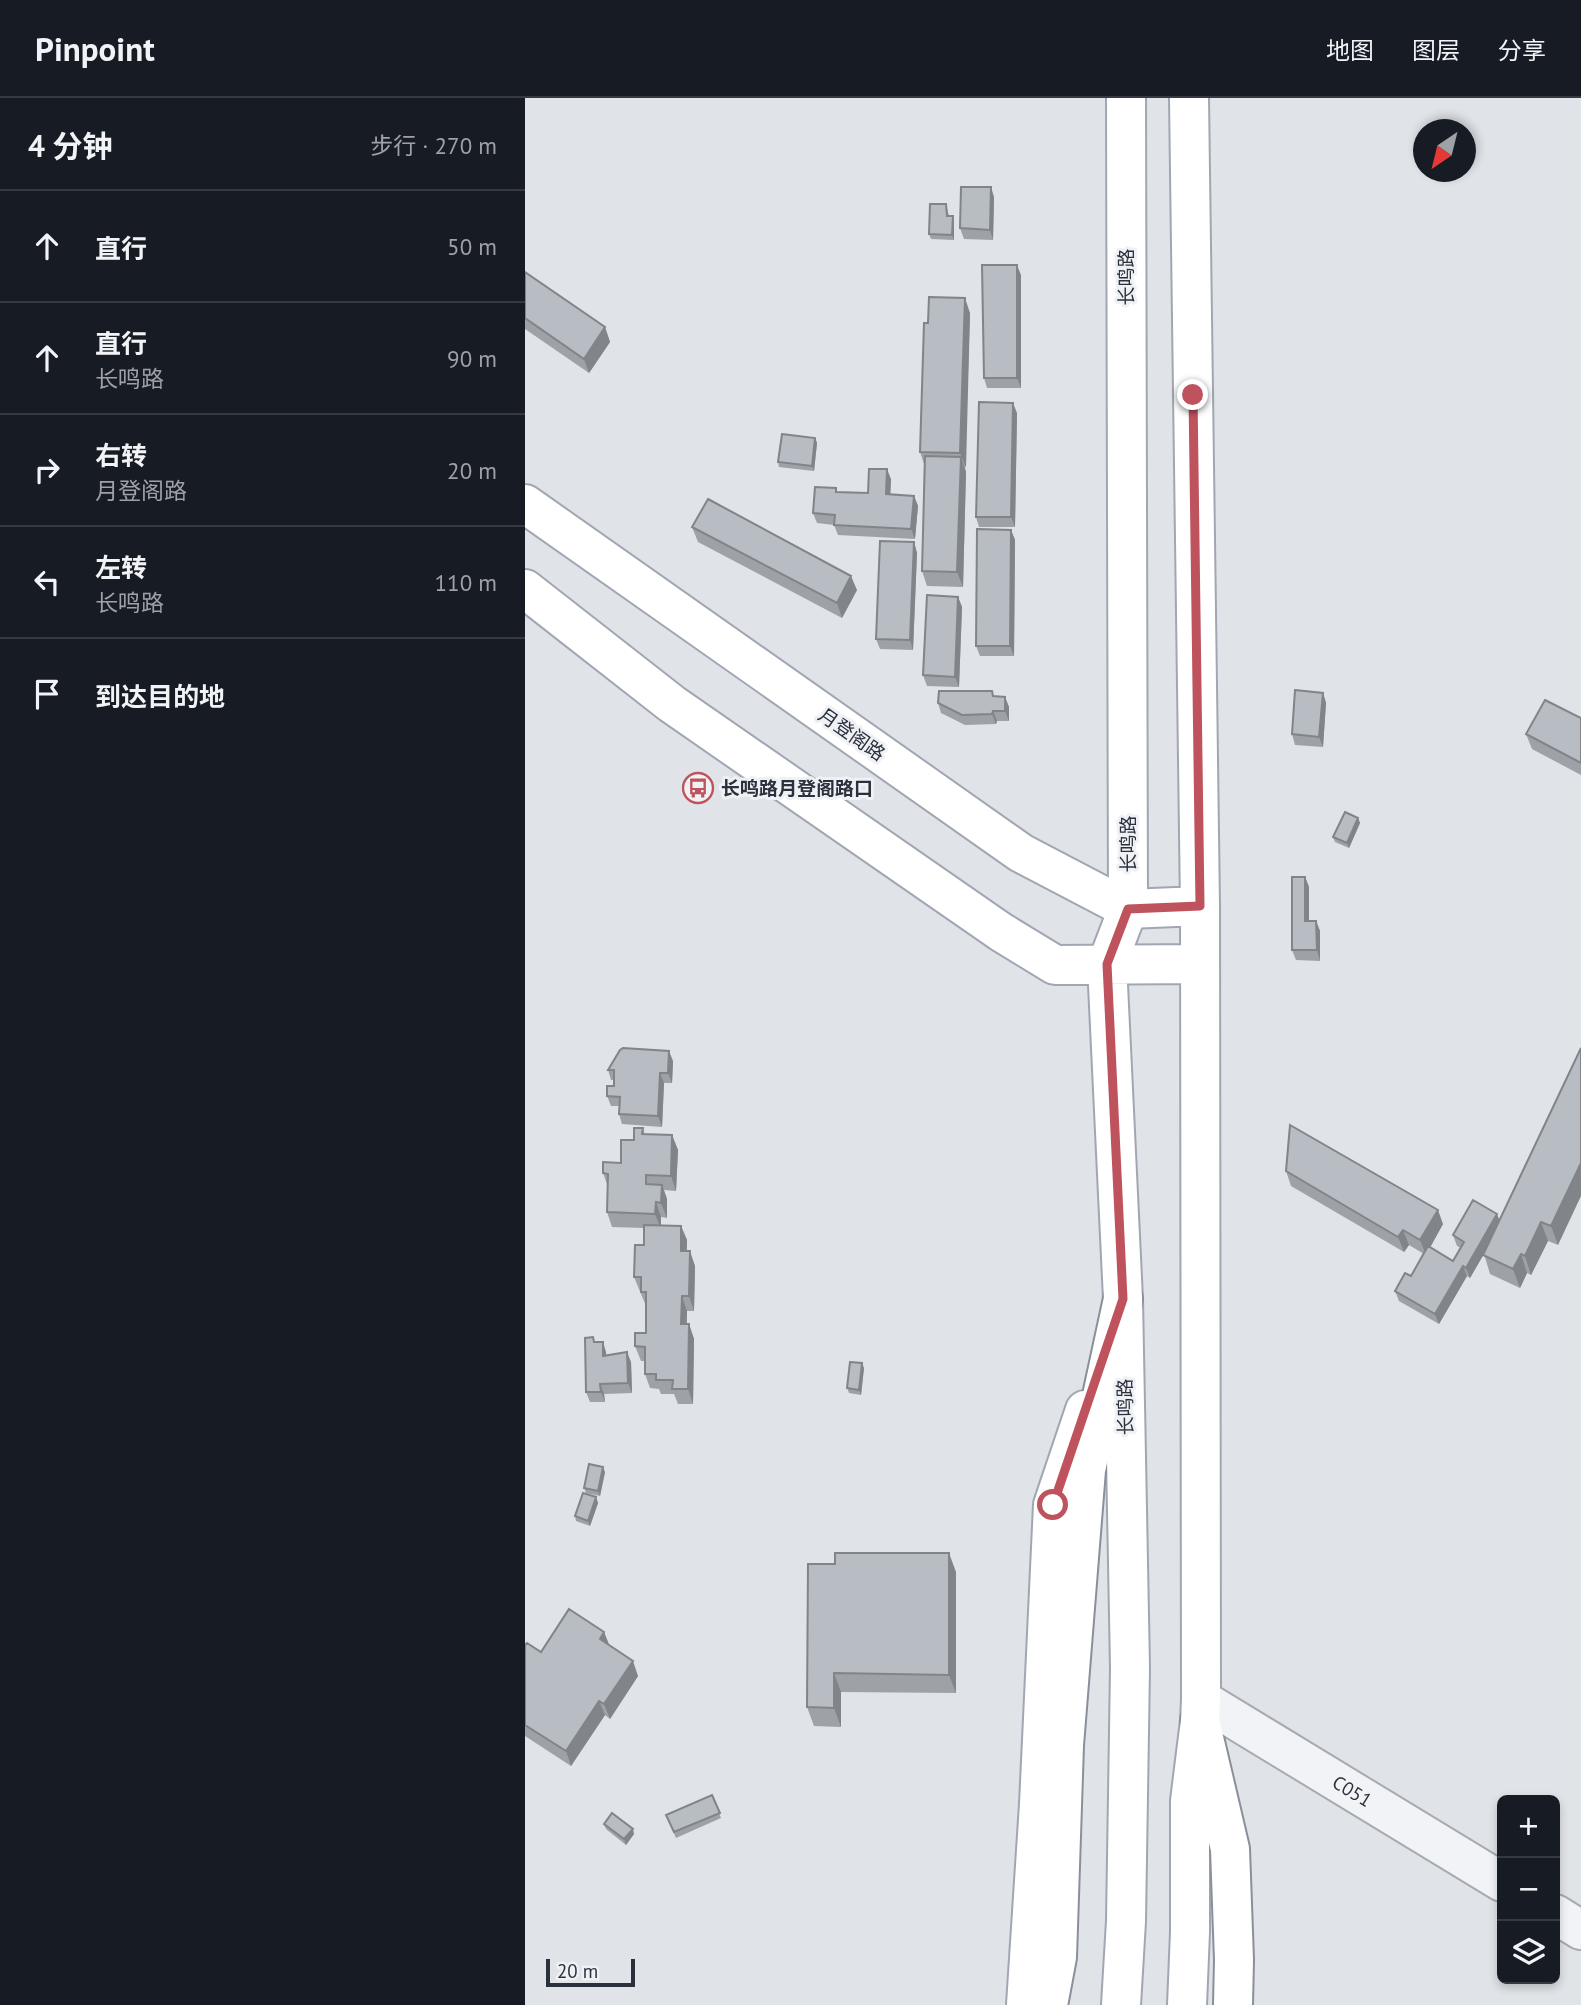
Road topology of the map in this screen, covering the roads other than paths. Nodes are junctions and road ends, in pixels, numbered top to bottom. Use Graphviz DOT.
graph roads {
  1 [pos="1126,98"];
  2 [pos="1189,98"];
  3 [pos="525,504"];
  4 [pos="525,589"];
  5 [pos="1200,906"];
  6 [pos="1128,909"];
  7 [pos="1107,964"];
  8 [pos="1199,964"];
  9 [pos="1123,1299"];
  10 [pos="1201,1710"];
  11 [pos="1497,1879"];
  12 [pos="1560,1917"];
  13 [pos="1581,1930"];
  14 [pos="1026,2005"];
  15 [pos="1048,2005"];
  16 [pos="1121,2005"];
  17 [pos="1187,2005"];
  18 [pos="1233,2005"];
  1 -- 6 [label="main road, 长鸣路"];
  2 -- 5 [label="main road"];
  3 -- 6 [label="main road, 月登阁路"];
  4 -- 7 [label="main road"];
  5 -- 6 [label="main road"];
  5 -- 8 [label="main road"];
  6 -- 7 [label="main road, 长鸣路"];
  7 -- 8 [label="main road"];
  7 -- 9 [label="main road, 长鸣路"];
  8 -- 10 [label="main road"];
  9 -- 14 [label="main road"];
  9 -- 15 [label="main road"];
  9 -- 16 [label="main road, 长鸣路"];
  10 -- 11 [label="street, C051"];
  10 -- 17 [label="main road"];
  10 -- 18 [label="main road"];
  12 -- 13 [label="street"];
}
